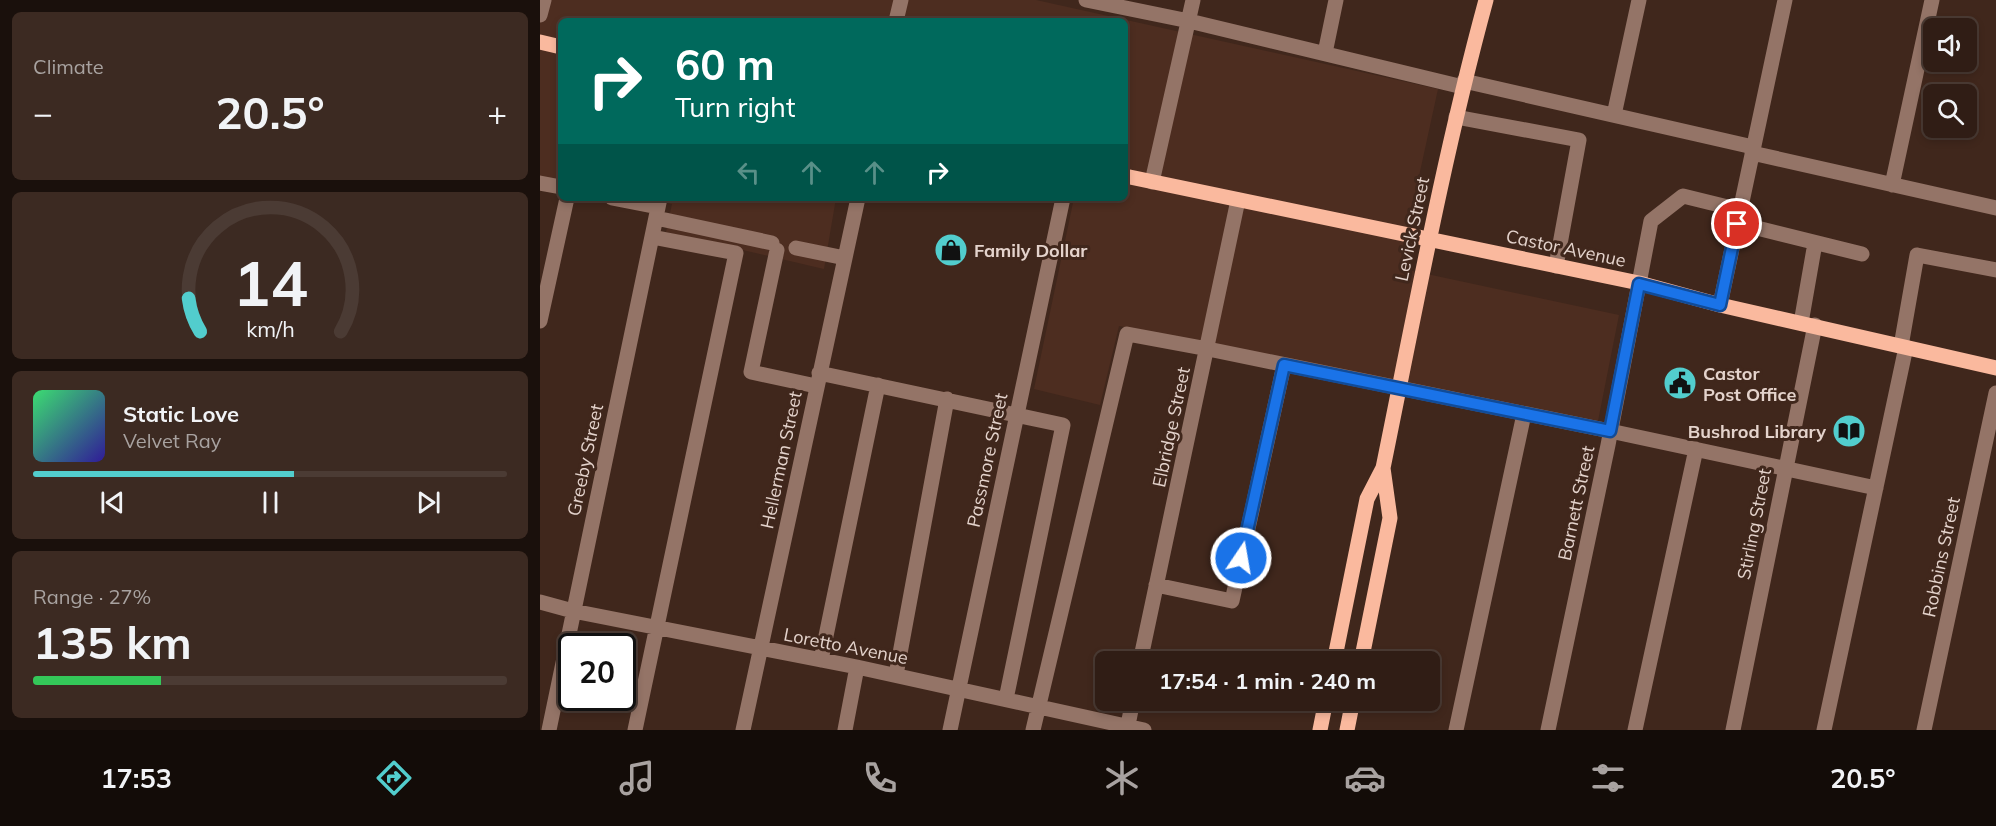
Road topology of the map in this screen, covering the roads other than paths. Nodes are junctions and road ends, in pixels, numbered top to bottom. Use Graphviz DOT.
graph roads {
  1 [pos="544,0"];
  2 [pos="901,0"];
  3 [pos="1086,0"];
  4 [pos="1193,0"];
  5 [pos="1336,0"];
  6 [pos="1486,0"];
  7 [pos="1639,0"];
  8 [pos="1785,0"];
  9 [pos="1932,0"];
  10 [pos="540,15"];
  11 [pos="897,18"];
  12 [pos="1189,21"];
  13 [pos="540,42"];
  14 [pos="558,46"];
  15 [pos="1324,53"];
  16 [pos="1463,84"];
  17 [pos="1614,115"];
  18 [pos="1456,117"];
  19 [pos="1752,150"];
  20 [pos="1128,177"];
  21 [pos="1152,182"];
  22 [pos="540,183"];
  23 [pos="1892,185"];
  24 [pos="558,186"];
  25 [pos="1238,200"];
  26 [pos="566,201"];
  27 [pos="626,201"];
  28 [pos="857,201"];
  29 [pos="1062,201"];
  30 [pos="658,208"];
  31 [pos="1996,208"];
  32 [pos="1738,217"];
  33 [pos="652,237"];
  34 [pos="1429,240"];
  35 [pos="1815,243"];
  36 [pos="796,248"];
  37 [pos="1862,254"];
  38 [pos="845,258"];
  39 [pos="1556,266"];
  40 [pos="1996,270"];
  41 [pos="1639,284"];
  42 [pos="1720,305"];
  43 [pos="540,321"];
  44 [pos="1808,324"];
  45 [pos="1904,346"];
  46 [pos="1208,349"];
  47 [pos="1284,365"];
  48 [pos="1996,368"];
  49 [pos="818,380"];
  50 [pos="878,385"];
  51 [pos="1399,389"];
  52 [pos="1996,393"];
  53 [pos="947,399"];
  54 [pos="1017,414"];
  55 [pos="1524,414"];
  56 [pos="1610,431"];
  57 [pos="1696,449"];
  58 [pos="1383,468"];
  59 [pos="1785,468"];
  60 [pos="1876,488"];
  61 [pos="1156,585"];
  62 [pos="540,602"];
  63 [pos="573,612"];
  64 [pos="656,628"];
  65 [pos="759,648"];
  66 [pos="1142,651"];
  67 [pos="1336,651"];
  68 [pos="1363,651"];
  69 [pos="820,660"];
  70 [pos="857,667"];
  71 [pos="896,675"];
  72 [pos="958,689"];
  73 [pos="1006,699"];
  74 [pos="1038,706"];
  75 [pos="1131,711"];
  76 [pos="1324,711"];
  77 [pos="1351,711"];
  78 [pos="1127,728"];
  79 [pos="549,730"];
  80 [pos="635,730"];
  81 [pos="743,730"];
  82 [pos="845,730"];
  83 [pos="950,730"];
  84 [pos="1034,730"];
  85 [pos="1144,730"];
  86 [pos="1320,730"];
  87 [pos="1347,730"];
  88 [pos="1456,730"];
  89 [pos="1548,730"];
  90 [pos="1635,730"];
  91 [pos="1733,730"];
  92 [pos="1824,730"];
  93 [pos="1924,730"];
  1 -- 10 [label="street"];
  2 -- 11 [label="street"];
  3 -- 12 [label="street"];
  4 -- 12 [label="street"];
  5 -- 15 [label="street"];
  6 -- 16 [label="main road, Levick Street"];
  7 -- 17 [label="street"];
  8 -- 19 [label="street"];
  9 -- 23 [label="street"];
  12 -- 15 [label="street"];
  12 -- 21 [label="street"];
  13 -- 14 [label="main road"];
  15 -- 16 [label="street"];
  16 -- 17 [label="street"];
  16 -- 18 [label="main road, Levick Street"];
  17 -- 19 [label="street"];
  18 -- 34 [label="main road, Levick Street"];
  18 -- 39 [label="street"];
  19 -- 23 [label="street"];
  19 -- 32 [label="street"];
  20 -- 21 [label="main road, Castor Avenue"];
  21 -- 25 [label="main road, Castor Avenue"];
  22 -- 24 [label="street"];
  23 -- 31 [label="street"];
  25 -- 34 [label="main road, Castor Avenue"];
  25 -- 46 [label="street, Elbridge Street"];
  26 -- 43 [label="street"];
  27 -- 30 [label="street"];
  28 -- 38 [label="street, Hellerman Street"];
  29 -- 54 [label="street, Passmore Street"];
  30 -- 33 [label="street, Greeby Street"];
  30 -- 49 [label="street"];
  32 -- 35 [label="street"];
  32 -- 41 [label="street, Barnett Street"];
  32 -- 42 [label="street"];
  33 -- 63 [label="street, Greeby Street"];
  33 -- 64 [label="street"];
  34 -- 39 [label="main road, Castor Avenue"];
  34 -- 51 [label="main road, Levick Street"];
  35 -- 37 [label="street"];
  35 -- 44 [label="street, Stirling Street"];
  36 -- 38 [label="street"];
  38 -- 49 [label="street, Hellerman Street"];
  39 -- 41 [label="main road, Castor Avenue"];
  40 -- 45 [label="street"];
  41 -- 42 [label="main road, Castor Avenue"];
  41 -- 56 [label="street, Barnett Street"];
  42 -- 44 [label="main road, Castor Avenue"];
  44 -- 45 [label="main road, Castor Avenue"];
  44 -- 59 [label="street, Stirling Street"];
  45 -- 48 [label="main road, Castor Avenue"];
  45 -- 60 [label="street"];
  46 -- 47 [label="street"];
  46 -- 61 [label="street, Elbridge Street"];
  46 -- 74 [label="street"];
  47 -- 51 [label="street"];
  47 -- 61 [label="street"];
  49 -- 50 [label="street"];
  49 -- 65 [label="street, Hellerman Street"];
  50 -- 53 [label="street"];
  50 -- 69 [label="street"];
  51 -- 55 [label="street"];
  51 -- 58 [label="main road, Levick Street"];
  52 -- 93 [label="street, Robbins Street"];
  53 -- 54 [label="street"];
  53 -- 71 [label="street"];
  54 -- 72 [label="street, Passmore Street"];
  54 -- 73 [label="street"];
  55 -- 56 [label="street"];
  55 -- 88 [label="street"];
  56 -- 57 [label="street"];
  56 -- 89 [label="street, Barnett Street"];
  57 -- 59 [label="street"];
  57 -- 90 [label="street"];
  58 -- 67 [label="main road, Levick Street"];
  58 -- 68 [label="main road, Levick Street"];
  59 -- 60 [label="street"];
  59 -- 91 [label="street, Stirling Street"];
  60 -- 92 [label="street"];
  61 -- 66 [label="street, Elbridge Street"];
  62 -- 63 [label="street, Loretto Avenue"];
  63 -- 64 [label="street, Loretto Avenue"];
  63 -- 79 [label="street, Greeby Street"];
  64 -- 65 [label="street, Loretto Avenue"];
  64 -- 80 [label="street"];
  65 -- 69 [label="street, Loretto Avenue"];
  65 -- 81 [label="street, Hellerman Street"];
  69 -- 70 [label="street, Loretto Avenue"];
  70 -- 71 [label="street, Loretto Avenue"];
  70 -- 82 [label="street"];
  71 -- 72 [label="street, Loretto Avenue"];
  72 -- 73 [label="street, Loretto Avenue"];
  72 -- 83 [label="street, Passmore Street"];
  73 -- 74 [label="street, Loretto Avenue"];
  74 -- 78 [label="street, Loretto Avenue"];
  74 -- 84 [label="street"];
  75 -- 78 [label="street"];
  76 -- 86 [label="main road"];
  77 -- 87 [label="main road"];
  78 -- 85 [label="street, Loretto Avenue"];
}
